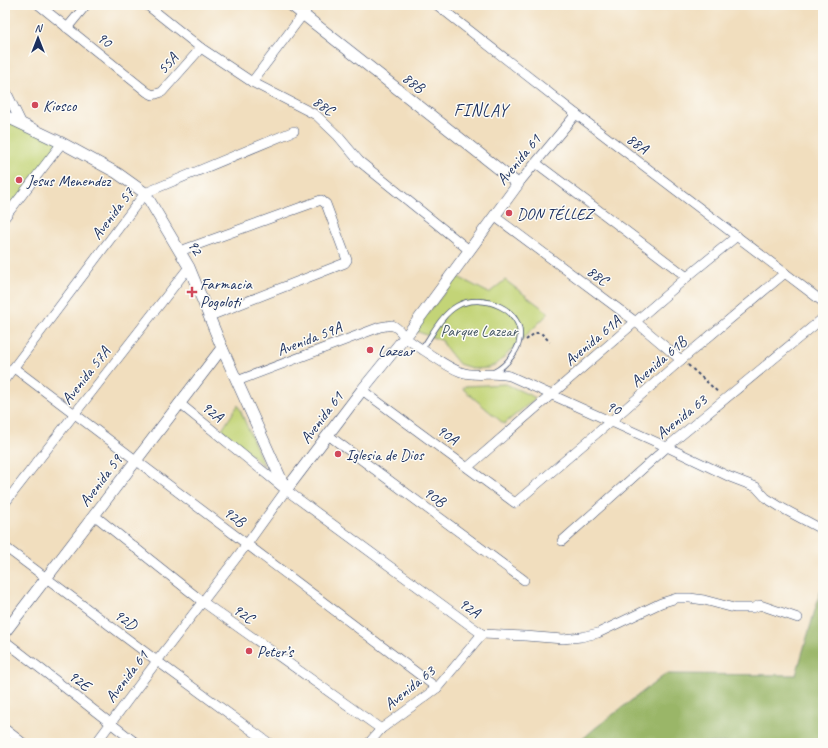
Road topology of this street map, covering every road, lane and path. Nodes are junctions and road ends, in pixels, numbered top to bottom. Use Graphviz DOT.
graph roads {
  1 [pos="39,5"];
  2 [pos="86,5"];
  3 [pos="147,5"];
  4 [pos="291,5"];
  5 [pos="310,5"];
  6 [pos="437,5"];
  7 [pos="303,14"];
  8 [pos="67,28"];
  9 [pos="201,48"];
  10 [pos="252,82"];
  11 [pos="5,89"];
  12 [pos="153,95"];
  13 [pos="576,114"];
  14 [pos="5,116"];
  15 [pos="22,124"];
  16 [pos="294,131"];
  17 [pos="62,143"];
  18 [pos="536,162"];
  19 [pos="518,184"];
  20 [pos="145,193"];
  21 [pos="494,216"];
  22 [pos="5,217"];
  23 [pos="737,236"];
  24 [pos="469,250"];
  25 [pos="180,251"];
  26 [pos="189,267"];
  27 [pos="785,273"];
  28 [pos="687,277"];
  29 [pos="823,302"];
  30 [pos="210,316"];
  31 [pos="823,318"];
  32 [pos="636,322"];
  33 [pos="392,325"];
  34 [pos="405,337"];
  35 [pos="550,342"];
  36 [pos="517,347"];
  37 [pos="222,348"];
  38 [pos="422,349"];
  39 [pos="681,360"];
  40 [pos="14,368"];
  41 [pos="491,373"];
  42 [pos="5,379"];
  43 [pos="237,381"];
  44 [pos="362,390"];
  45 [pos="550,395"];
  46 [pos="726,399"];
  47 [pos="179,403"];
  48 [pos="74,413"];
  49 [pos="610,422"];
  50 [pos="328,435"];
  51 [pos="667,447"];
  52 [pos="136,460"];
  53 [pos="468,467"];
  54 [pos="286,490"];
  55 [pos="5,503"];
  56 [pos="515,503"];
  57 [pos="94,515"];
  58 [pos="823,530"];
  59 [pos="562,541"];
  60 [pos="247,544"];
  61 [pos="5,547"];
  62 [pos="46,578"];
  63 [pos="524,580"];
  64 [pos="203,602"];
  65 [pos="798,618"];
  66 [pos="5,632"];
  67 [pos="482,634"];
  68 [pos="5,641"];
  69 [pos="157,661"];
  70 [pos="437,688"];
  71 [pos="111,724"];
  72 [pos="5,729"];
  73 [pos="380,729"];
  74 [pos="23,743"];
  75 [pos="96,743"];
  76 [pos="136,743"];
  77 [pos="269,743"];
  78 [pos="370,743"];
  1 -- 8 [label="street, 90"];
  2 -- 8 [label="street"];
  3 -- 9 [label="street, 88C"];
  4 -- 7 [label="street, 88B"];
  5 -- 7 [label="street"];
  6 -- 13 [label="street, 88A"];
  7 -- 10 [label="street"];
  7 -- 19 [label="street, 88B"];
  8 -- 12 [label="street, 90"];
  9 -- 10 [label="street, 88C"];
  9 -- 12 [label="street, 55A"];
  10 -- 24 [label="street, 88C"];
  11 -- 15 [label="street"];
  13 -- 18 [label="street, Avenida 61"];
  13 -- 23 [label="street, 88A"];
  14 -- 15 [label="street, 92"];
  15 -- 17 [label="street, 92"];
  16 -- 20 [label="street, Avenida 57"];
  17 -- 20 [label="street, 92"];
  17 -- 22 [label="street"];
  18 -- 19 [label="street, Avenida 61"];
  18 -- 28 [label="street"];
  19 -- 21 [label="street, Avenida 61"];
  20 -- 25 [label="street, 92"];
  20 -- 40 [label="street, Avenida 57"];
  21 -- 24 [label="street, Avenida 61"];
  21 -- 32 [label="street, 88C"];
  23 -- 27 [label="street, 88A"];
  23 -- 28 [label="street, Avenida 61A"];
  24 -- 34 [label="street, Avenida 61"];
  25 -- 26 [label="street, 92"];
  25 -- 30 [label="street"];
  26 -- 30 [label="street, 92"];
  26 -- 48 [label="street, Avenida 57A"];
  27 -- 29 [label="street, 88A"];
  27 -- 39 [label="street, Avenida 61B"];
  28 -- 32 [label="street, Avenida 61A"];
  30 -- 37 [label="street, 92"];
  31 -- 46 [label="street, Avenida 63"];
  32 -- 39 [label="street, 88C"];
  32 -- 45 [label="street, Avenida 61A"];
  33 -- 34 [label="street, 90"];
  33 -- 43 [label="street, Avenida 59A"];
  34 -- 38 [label="street, 90"];
  34 -- 44 [label="street, Avenida 61"];
  35 -- 36 [label="path"];
  36 -- 38 [label="lane"];
  36 -- 41 [label="lane"];
  37 -- 43 [label="street, 92"];
  37 -- 47 [label="street, Avenida 59"];
  38 -- 41 [label="street, 90"];
  39 -- 46 [label="path"];
  39 -- 49 [label="street, Avenida 61B"];
  40 -- 42 [label="street, Avenida 57"];
  40 -- 48 [label="street, 92B"];
  41 -- 45 [label="street, 90"];
  43 -- 54 [label="street, 92"];
  44 -- 50 [label="street, Avenida 61"];
  44 -- 53 [label="street, 90A"];
  45 -- 49 [label="street, 90"];
  45 -- 53 [label="street, Avenida 61A"];
  46 -- 51 [label="street, Avenida 63"];
  47 -- 52 [label="street, Avenida 59"];
  47 -- 54 [label="street, 92A"];
  48 -- 52 [label="street, 92B"];
  48 -- 55 [label="street, Avenida 57A"];
  49 -- 51 [label="street, 90"];
  49 -- 56 [label="street, Avenida 61B"];
  50 -- 54 [label="street, Avenida 61"];
  50 -- 63 [label="street, 90B"];
  51 -- 58 [label="street, 90"];
  51 -- 59 [label="street, Avenida 63"];
  52 -- 57 [label="street, Avenida 59"];
  52 -- 60 [label="street, 92B"];
  53 -- 56 [label="street, 90A"];
  54 -- 60 [label="street, Avenida 61"];
  54 -- 67 [label="street, 92A"];
  57 -- 62 [label="street, Avenida 59"];
  57 -- 64 [label="street, 92C"];
  60 -- 64 [label="street, Avenida 61"];
  60 -- 70 [label="street, 92B"];
  61 -- 62 [label="street, 92D"];
  62 -- 66 [label="street, Avenida 59"];
  62 -- 69 [label="street, 92D"];
  64 -- 69 [label="street, Avenida 61"];
  64 -- 73 [label="street, 92C"];
  65 -- 67 [label="street, 92A"];
  67 -- 70 [label="street, Avenida 63"];
  68 -- 71 [label="street, 92E"];
  69 -- 71 [label="street, Avenida 61"];
  69 -- 77 [label="street, 92D"];
  70 -- 73 [label="street, Avenida 63"];
  71 -- 75 [label="street, Avenida 61"];
  71 -- 76 [label="street, 92E"];
  72 -- 74 [label="street"];
  73 -- 78 [label="street, Avenida 63"];
}
